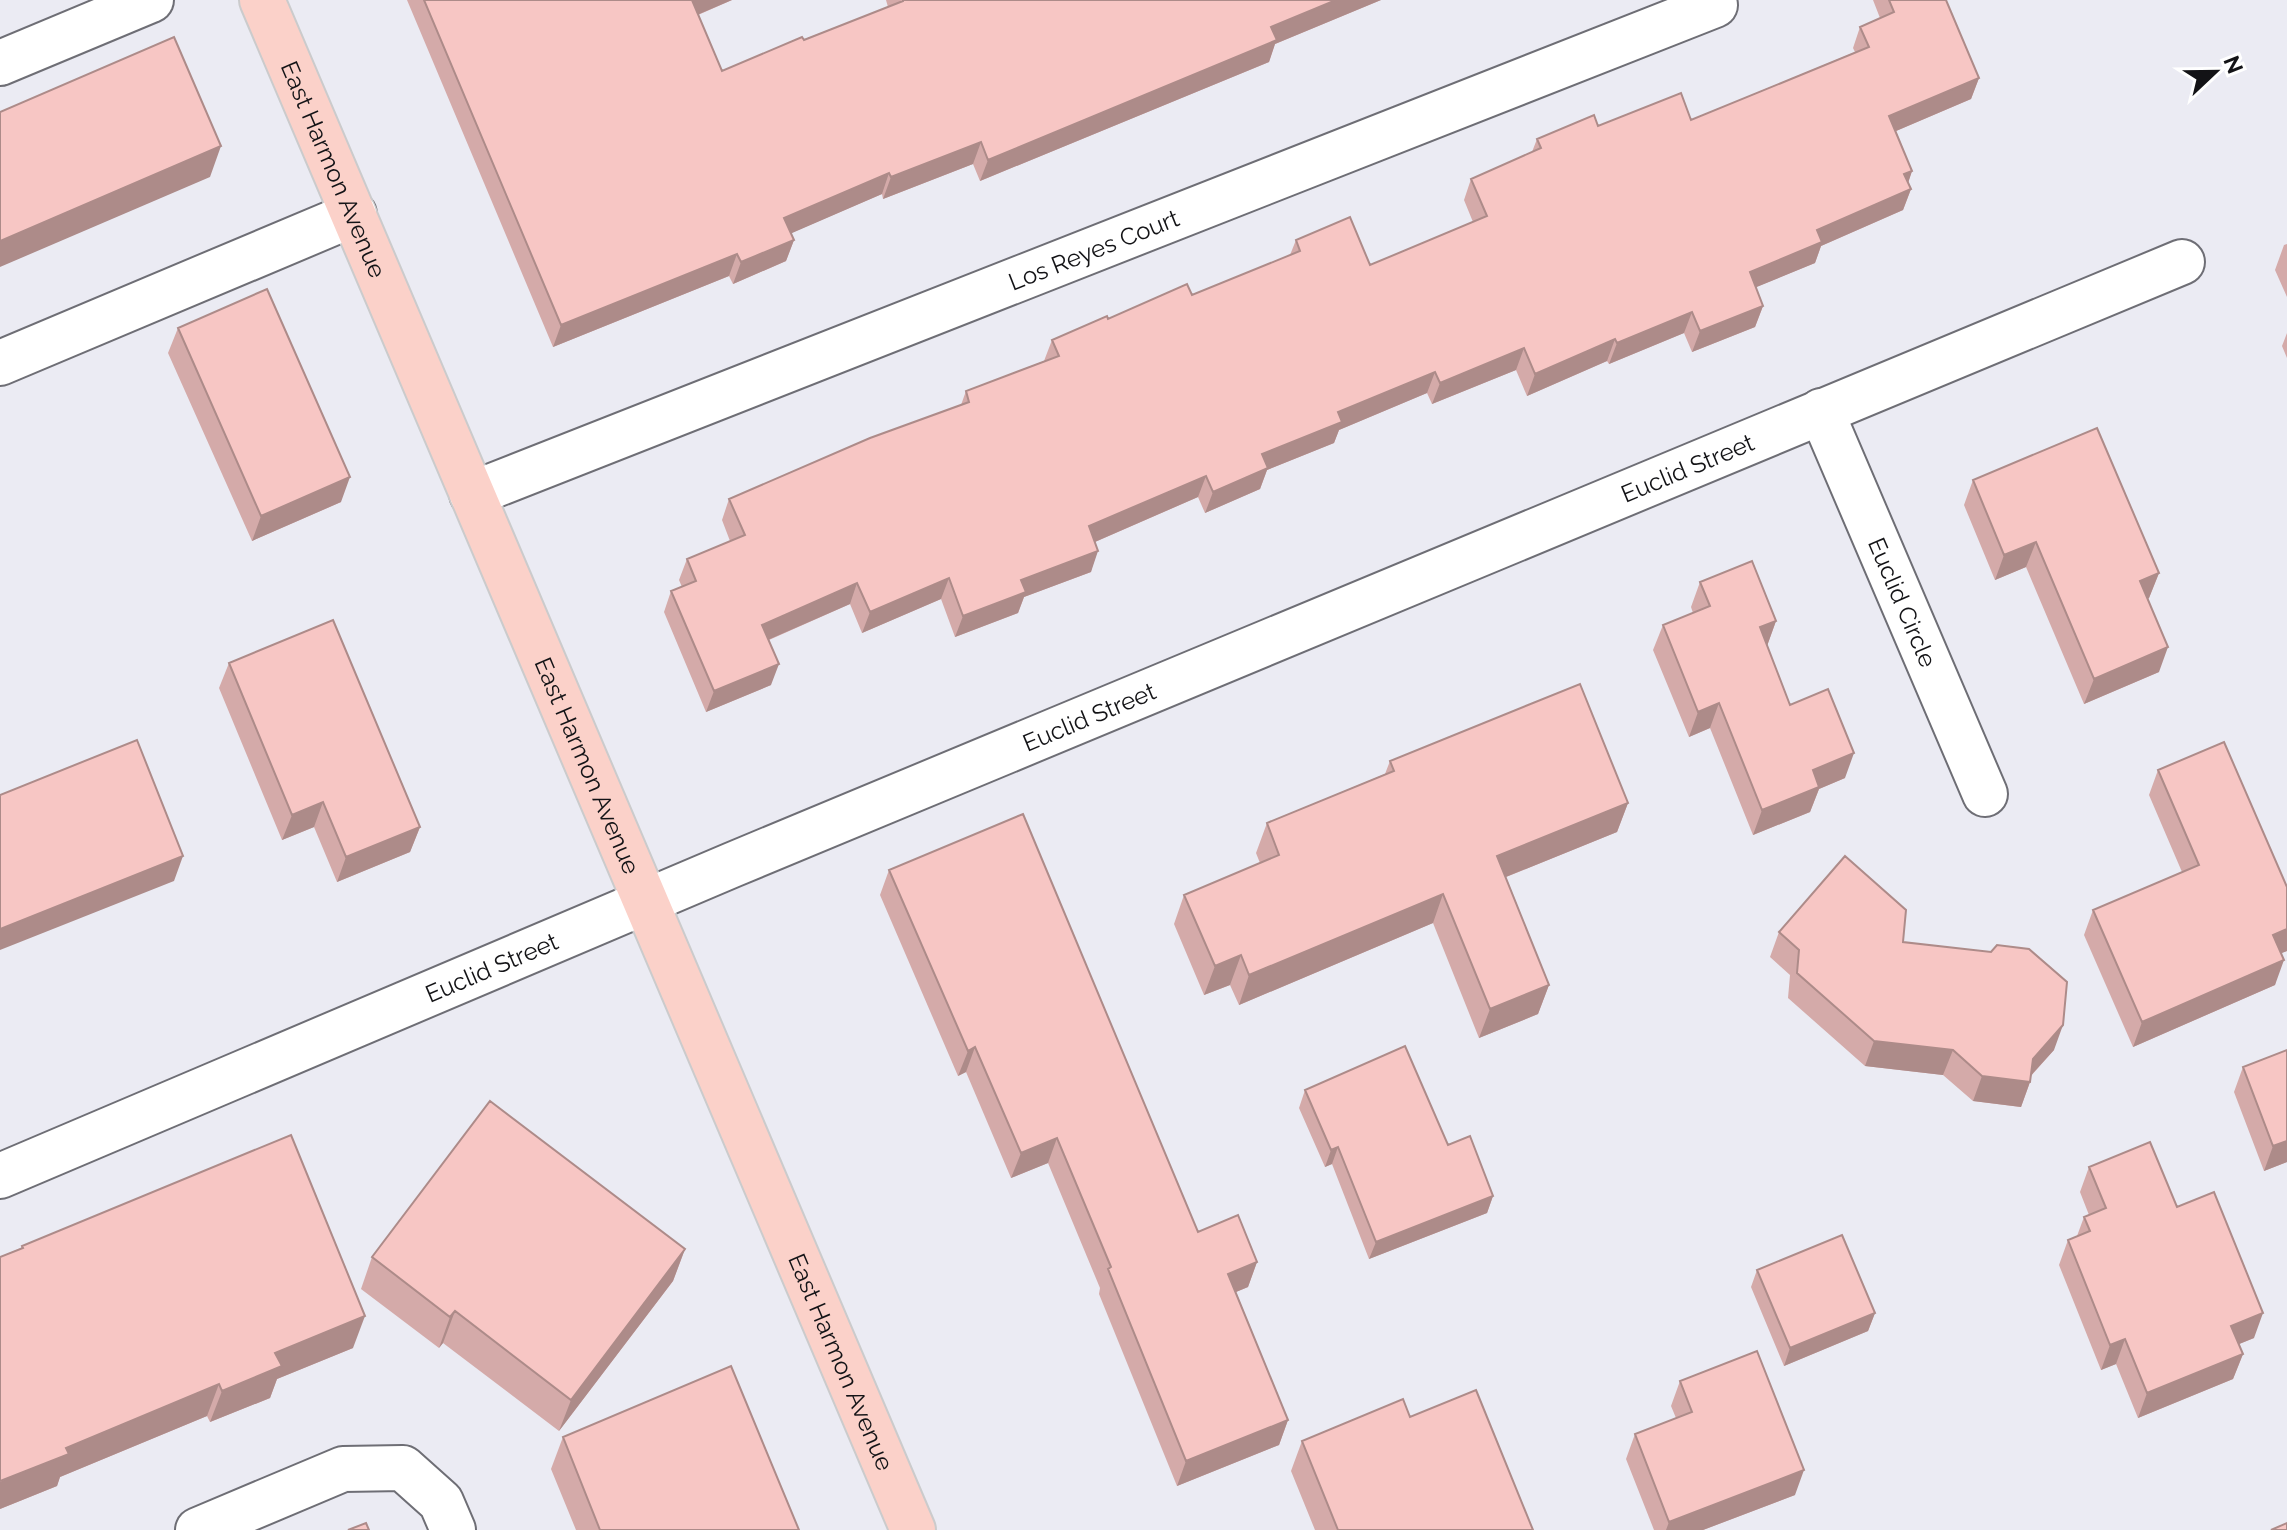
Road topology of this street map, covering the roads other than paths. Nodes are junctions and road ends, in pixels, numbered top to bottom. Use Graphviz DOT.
graph roads {
  1 [pos="151,0"];
  2 [pos="262,0"];
  3 [pos="1715,5"];
  4 [pos="0,63"];
  5 [pos="354,214"];
  6 [pos="2182,262"];
  7 [pos="0,363"];
  8 [pos="1821,411"];
  9 [pos="472,494"];
  10 [pos="1985,794"];
  11 [pos="646,901"];
  12 [pos="0,1176"];
  13 [pos="198,1530"];
  14 [pos="453,1530"];
  15 [pos="913,1530"];
  1 -- 4 [label="street"];
  2 -- 5 [label="main road, East Harmon Avenue"];
  3 -- 9 [label="street, Los Reyes Court"];
  5 -- 7 [label="street"];
  5 -- 9 [label="main road, East Harmon Avenue"];
  6 -- 8 [label="street, Euclid Street"];
  8 -- 10 [label="street, Euclid Circle"];
  8 -- 11 [label="street, Euclid Street"];
  9 -- 11 [label="main road, East Harmon Avenue"];
  11 -- 12 [label="street, Euclid Street"];
  11 -- 15 [label="main road, East Harmon Avenue"];
  13 -- 14 [label="street"];
}
